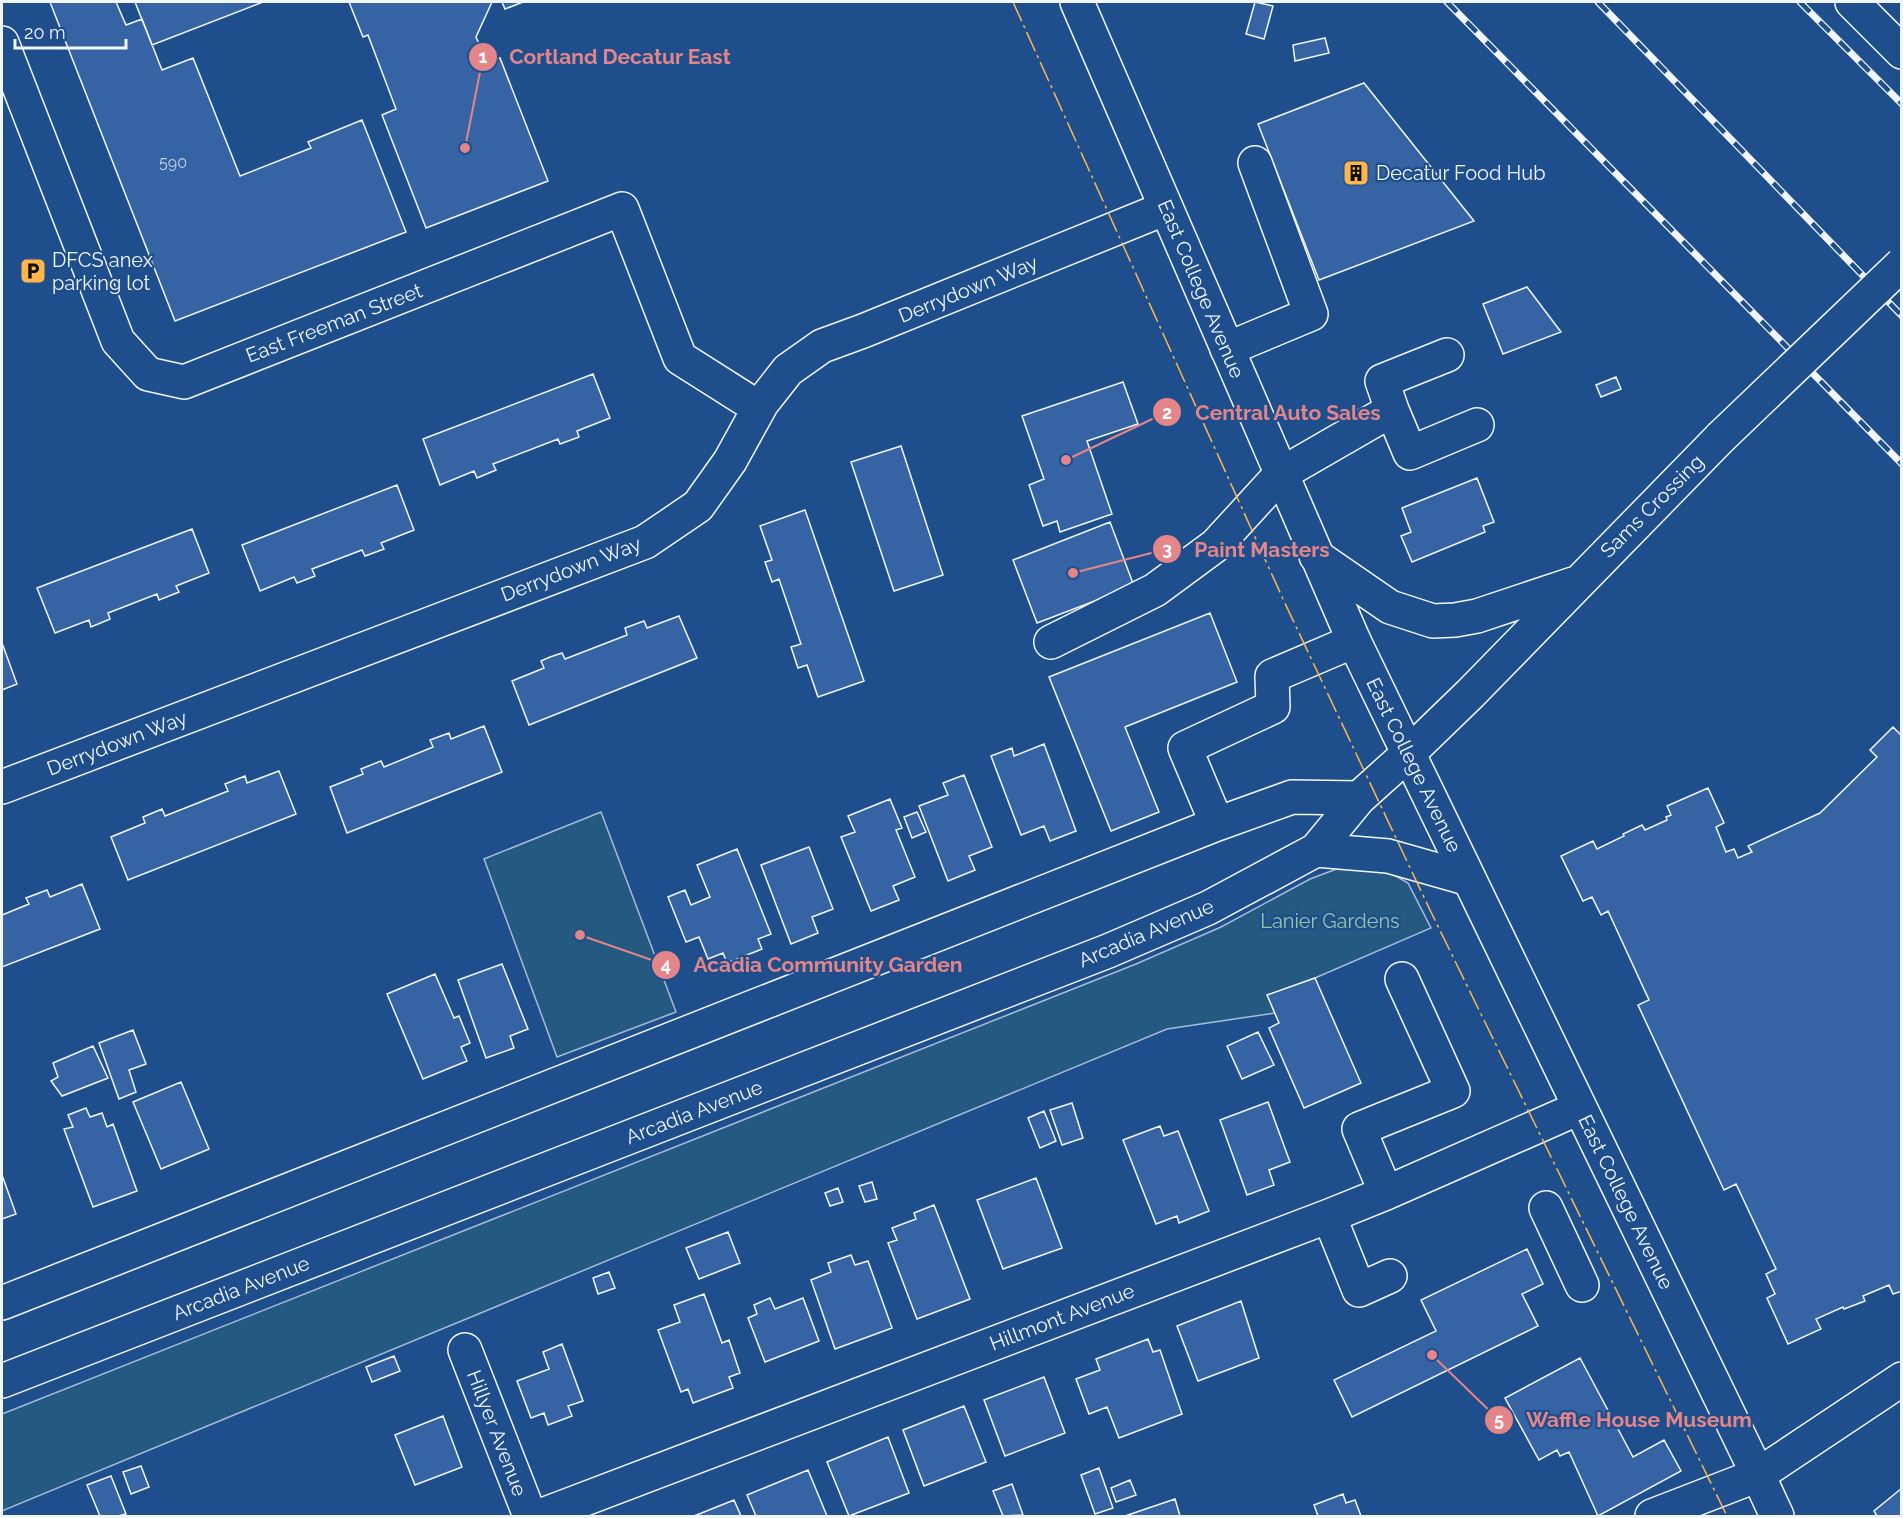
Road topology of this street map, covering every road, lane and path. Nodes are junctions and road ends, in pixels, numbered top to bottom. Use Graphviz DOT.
graph roads {
  1 [pos="1077,2"];
  2 [pos="1852,2"];
  3 [pos="2,43"];
  4 [pos="1902,52"];
  5 [pos="1255,162"];
  6 [pos="1166,208"];
  7 [pos="1902,264"];
  8 [pos="1227,349"];
  9 [pos="1447,355"];
  10 [pos="759,408"];
  11 [pos="1392,410"];
  12 [pos="1476,425"];
  13 [pos="1281,474"];
  14 [pos="1316,556"];
  15 [pos="1577,582"];
  16 [pos="1051,642"];
  17 [pos="1354,642"];
  18 [pos="1408,753"];
  19 [pos="2,787"];
  20 [pos="1359,798"];
  21 [pos="1217,824"];
  22 [pos="1316,850"];
  23 [pos="1468,879"];
  24 [pos="1402,979"];
  25 [pos="1580,1108"];
  26 [pos="1386,1193"];
  27 [pos="1546,1208"];
  28 [pos="1329,1215"];
  29 [pos="1390,1276"];
  30 [pos="1582,1285"];
  31 [pos="2,1303"];
  32 [pos="465,1350"];
  33 [pos="1902,1379"];
  34 [pos="2,1381"];
  35 [pos="1758,1475"];
  36 [pos="530,1516"];
  37 [pos="540,1516"];
  38 [pos="1652,1516"];
  39 [pos="1777,1516"];
  1 -- 6 [label="street, East College Avenue"];
  2 -- 4 [label="street"];
  3 -- 10 [label="street, East Freeman Street"];
  5 -- 8 [label="street"];
  6 -- 8 [label="street, East College Avenue"];
  6 -- 10 [label="street, Derrydown Way"];
  7 -- 15 [label="street, Sams Crossing, bridge"];
  8 -- 13 [label="street, East College Avenue"];
  9 -- 11 [label="street"];
  10 -- 19 [label="street, Derrydown Way"];
  11 -- 12 [label="street"];
  11 -- 13 [label="street"];
  13 -- 14 [label="street, East College Avenue"];
  13 -- 16 [label="street"];
  14 -- 15 [label="street"];
  14 -- 17 [label="street, East College Avenue"];
  15 -- 18 [label="street, Sams Crossing"];
  17 -- 18 [label="street, East College Avenue"];
  17 -- 21 [label="street"];
  18 -- 20 [label="street, Arcadia Avenue"];
  18 -- 23 [label="street, East College Avenue"];
  20 -- 21 [label="street"];
  20 -- 22 [label="street, Arcadia Avenue"];
  21 -- 31 [label="street"];
  22 -- 23 [label="street"];
  22 -- 34 [label="street, Arcadia Avenue"];
  23 -- 25 [label="street, East College Avenue"];
  24 -- 26 [label="street"];
  25 -- 26 [label="street, Hillmont Avenue"];
  25 -- 35 [label="street, East College Avenue"];
  26 -- 28 [label="street, Hillmont Avenue"];
  27 -- 30 [label="street"];
  28 -- 29 [label="street"];
  28 -- 37 [label="street, Hillmont Avenue"];
  32 -- 36 [label="street, Hillyer Avenue"];
  33 -- 35 [label="street"];
  35 -- 38 [label="street"];
  35 -- 39 [label="street, East College Avenue"];
}
